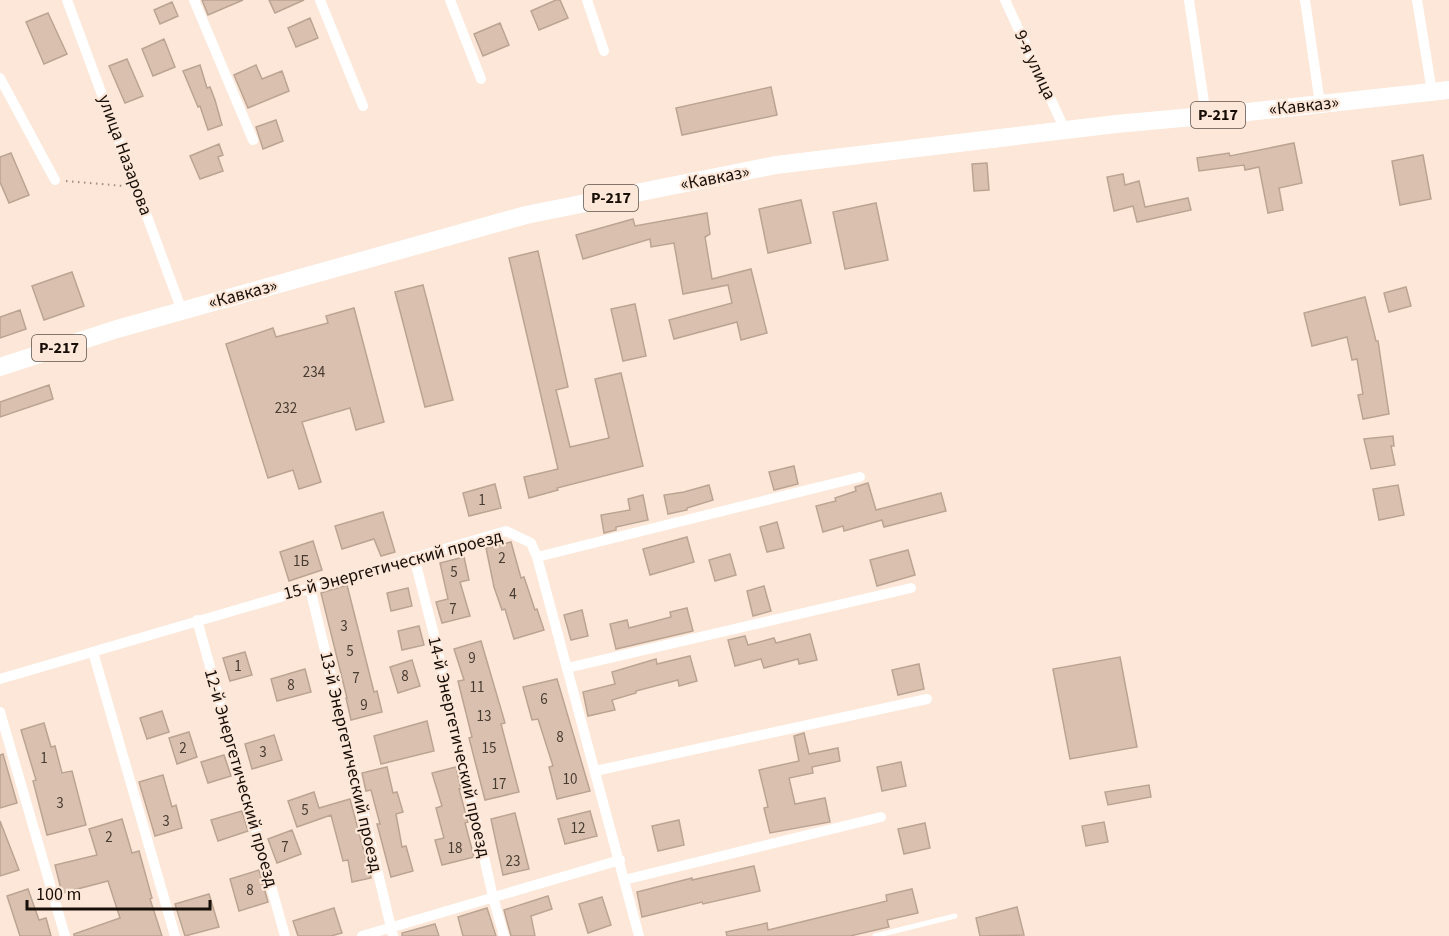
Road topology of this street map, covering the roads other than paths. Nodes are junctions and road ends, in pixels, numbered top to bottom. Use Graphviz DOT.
graph roads {
  1 [pos="67,0"];
  2 [pos="194,0"];
  3 [pos="320,0"];
  4 [pos="450,0"];
  5 [pos="587,0"];
  6 [pos="1005,0"];
  7 [pos="1189,0"];
  8 [pos="1305,0"];
  9 [pos="1418,0"];
  10 [pos="604,51"];
  11 [pos="0,78"];
  12 [pos="481,79"];
  13 [pos="1440,91"];
  14 [pos="1320,104"];
  15 [pos="363,106"];
  16 [pos="1206,116"];
  17 [pos="1065,130"];
  18 [pos="253,140"];
  19 [pos="55,180"];
  20 [pos="182,310"];
  21 [pos="0,367"];
  22 [pos="860,477"];
  23 [pos="414,557"];
  24 [pos="537,557"];
  25 [pos="310,588"];
  26 [pos="911,588"];
  27 [pos="197,620"];
  28 [pos="93,652"];
  29 [pos="567,668"];
  30 [pos="0,679"];
  31 [pos="927,699"];
  32 [pos="0,712"];
  33 [pos="594,771"];
  34 [pos="881,817"];
  35 [pos="620,860"];
  36 [pos="624,880"];
  37 [pos="493,897"];
  38 [pos="955,916"];
  39 [pos="392,932"];
  40 [pos="65,936"];
  41 [pos="175,936"];
  42 [pos="285,936"];
  43 [pos="362,936"];
  44 [pos="504,936"];
  45 [pos="639,936"];
  46 [pos="875,936"];
  1 -- 20 [label="street, улица Назарова"];
  2 -- 18 [label="street"];
  3 -- 15 [label="street"];
  4 -- 12 [label="street"];
  5 -- 10 [label="street"];
  6 -- 17 [label="street, 9-я улица"];
  7 -- 16 [label="street"];
  8 -- 14 [label="street"];
  9 -- 13 [label="street"];
  11 -- 19 [label="street"];
  13 -- 14 [label="highway, «Кавказ» / Р-217"];
  14 -- 16 [label="highway, «Кавказ» / Р-217"];
  16 -- 17 [label="highway, «Кавказ» / Р-217"];
  17 -- 20 [label="highway, «Кавказ» / Р-217"];
  20 -- 21 [label="highway, «Кавказ» / Р-217"];
  22 -- 24 [label="street"];
  23 -- 24 [label="street, 15-й Энергетический проезд"];
  23 -- 25 [label="street, 15-й Энергетический проезд"];
  23 -- 37 [label="street, 14-й Энергетический проезд"];
  24 -- 29 [label="street, 15-й Энергетический проезд"];
  25 -- 27 [label="street, 15-й Энергетический проезд"];
  25 -- 39 [label="street, 13-й Энергетический проезд"];
  26 -- 29 [label="street"];
  27 -- 28 [label="street, 15-й Энергетический проезд"];
  27 -- 42 [label="street, 12-й Энергетический проезд"];
  28 -- 30 [label="street, 15-й Энергетический проезд"];
  28 -- 41 [label="street"];
  29 -- 33 [label="street, 15-й Энергетический проезд"];
  31 -- 33 [label="street"];
  32 -- 40 [label="street"];
  33 -- 35 [label="street, 15-й Энергетический проезд"];
  34 -- 36 [label="street"];
  35 -- 36 [label="street, 15-й Энергетический проезд"];
  35 -- 37 [label="street"];
  36 -- 45 [label="street, 15-й Энергетический проезд"];
  37 -- 39 [label="street"];
  37 -- 44 [label="street, 14-й Энергетический проезд"];
  38 -- 46 [label="lane"];
  39 -- 43 [label="street"];
}
